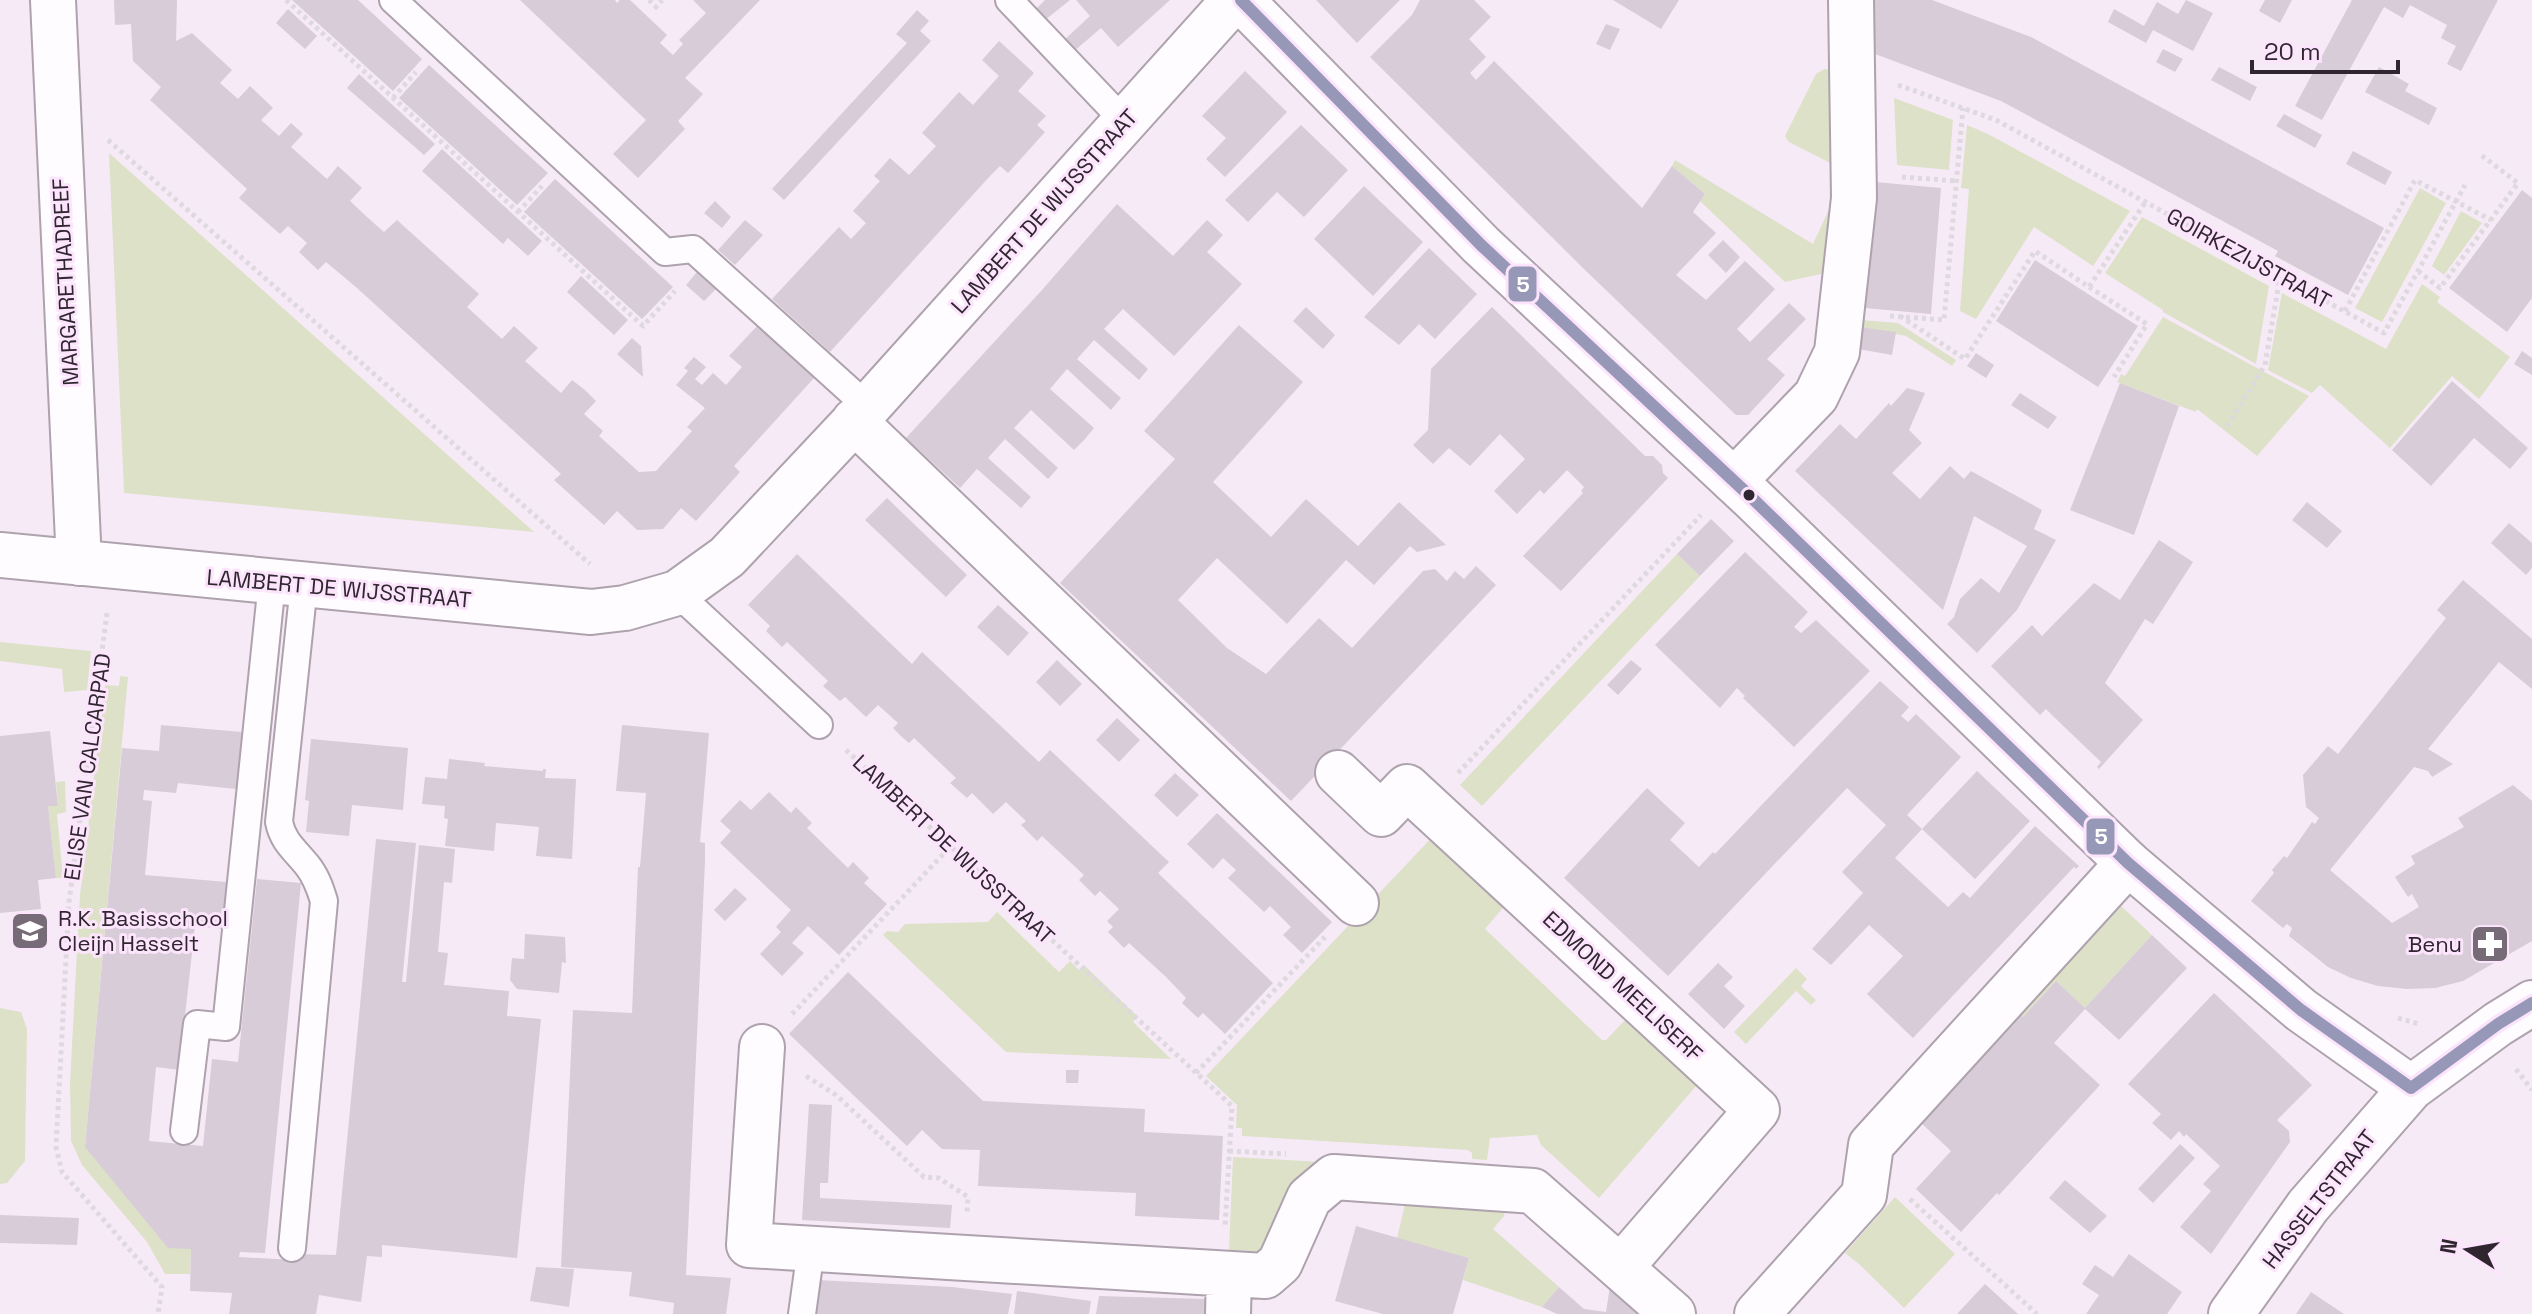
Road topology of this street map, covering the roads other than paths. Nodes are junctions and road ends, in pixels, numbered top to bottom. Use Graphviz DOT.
graph roads {
  1 [pos="53,0"];
  2 [pos="393,0"];
  3 [pos="1009,0"];
  4 [pos="1234,0"];
  5 [pos="1241,0"];
  6 [pos="1851,0"];
  7 [pos="1125,122"];
  8 [pos="861,414"];
  9 [pos="1734,481"];
  10 [pos="0,555"];
  11 [pos="96,564"];
  12 [pos="288,584"];
  13 [pos="677,593"];
  14 [pos="819,725"];
  15 [pos="1338,773"];
  16 [pos="2128,863"];
  17 [pos="1356,903"];
  18 [pos="2532,1003"];
  19 [pos="762,1047"];
  20 [pos="2411,1088"];
  21 [pos="184,1131"];
  22 [pos="292,1248"];
  23 [pos="811,1249"];
  24 [pos="1621,1267"];
  25 [pos="1227,1288"];
  26 [pos="802,1314"];
  27 [pos="1673,1314"];
  28 [pos="1757,1314"];
  29 [pos="2231,1314"];
  1 -- 11 [label="street, MARGARETHADREEF"];
  2 -- 8 [label="lane"];
  3 -- 7 [label="lane"];
  4 -- 7 [label="street, LAMBERT DE WIJSSTRAAT"];
  5 -- 9 [label="street"];
  6 -- 9 [label="street"];
  7 -- 8 [label="street, LAMBERT DE WIJSSTRAAT"];
  8 -- 13 [label="street, LAMBERT DE WIJSSTRAAT"];
  8 -- 17 [label="street"];
  9 -- 16 [label="street"];
  10 -- 11 [label="street, LAMBERT DE WIJSSTRAAT"];
  11 -- 12 [label="street, LAMBERT DE WIJSSTRAAT"];
  12 -- 13 [label="street, LAMBERT DE WIJSSTRAAT"];
  12 -- 21 [label="lane"];
  12 -- 22 [label="lane"];
  13 -- 14 [label="lane"];
  15 -- 24 [label="street, EDMOND MEELISERF"];
  16 -- 20 [label="street"];
  16 -- 28 [label="street"];
  18 -- 20 [label="street, HASSELTSTRAAT"];
  19 -- 23 [label="street"];
  20 -- 29 [label="street, HASSELTSTRAAT"];
  23 -- 25 [label="street"];
  23 -- 26 [label="lane"];
  24 -- 25 [label="street"];
  24 -- 27 [label="street"];
}
